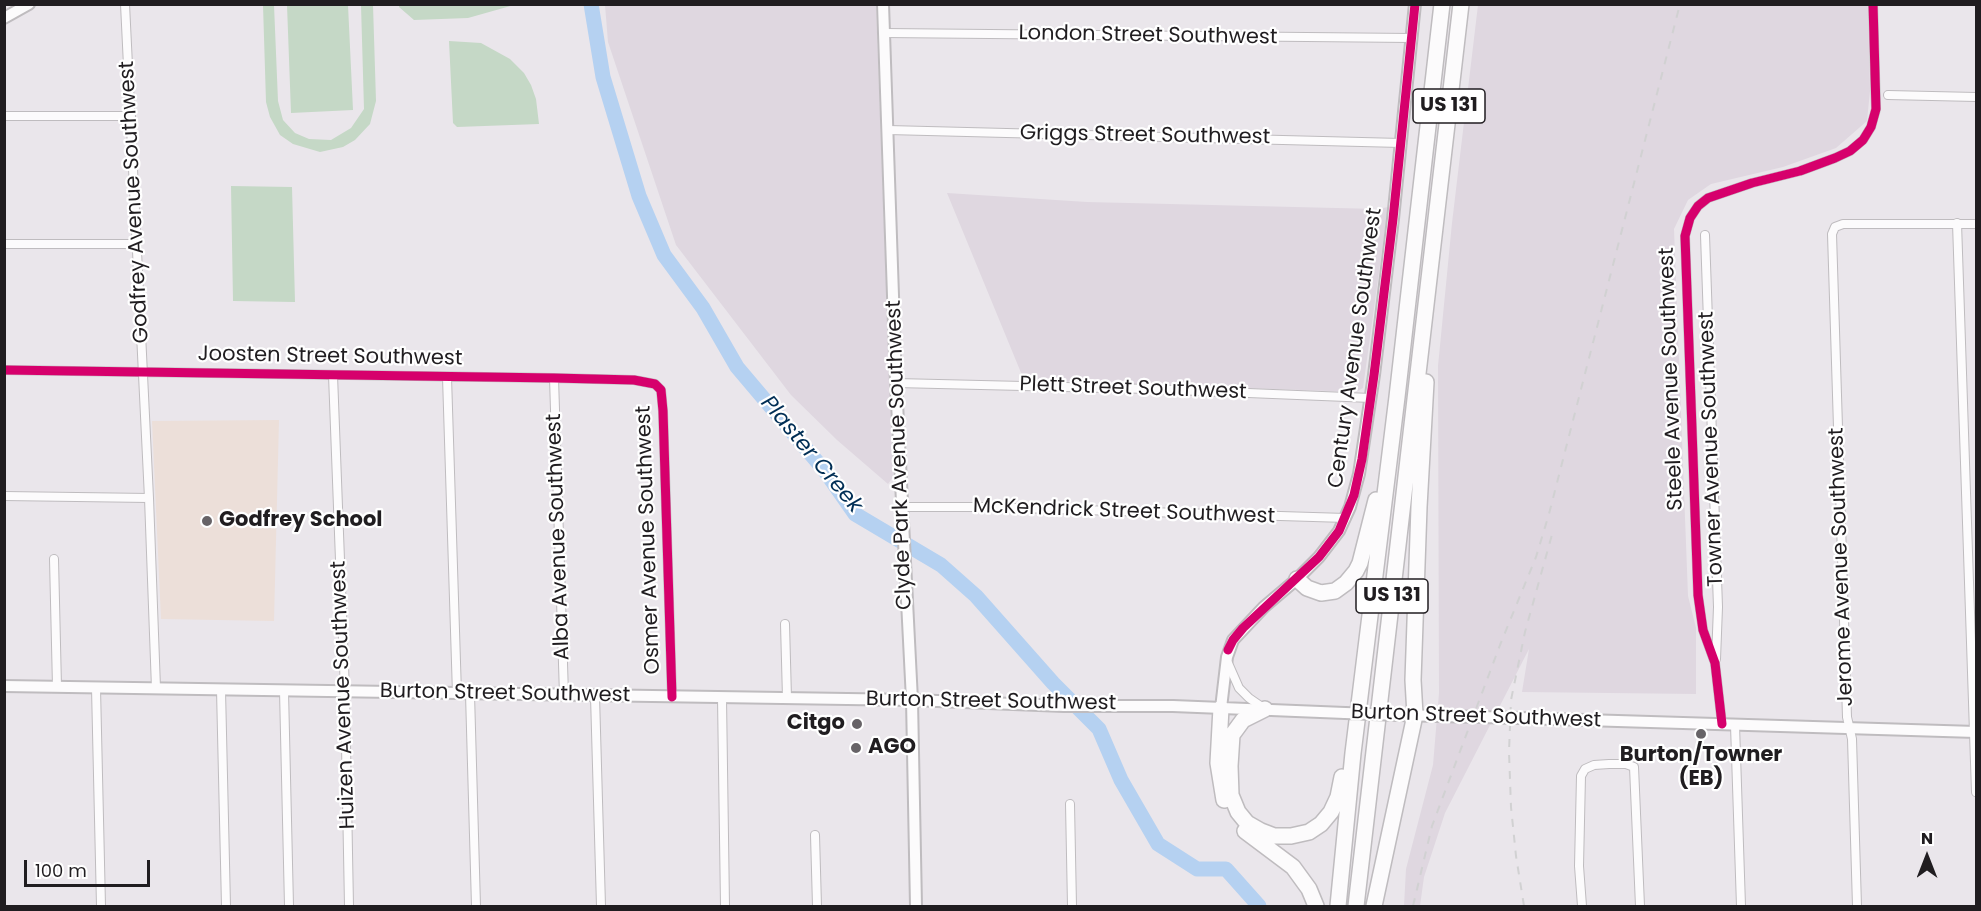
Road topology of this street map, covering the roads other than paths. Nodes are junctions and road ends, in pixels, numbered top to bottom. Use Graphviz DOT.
graph roads {
  1 [pos="29,4"];
  2 [pos="125,4"];
  3 [pos="883,4"];
  4 [pos="1415,4"];
  5 [pos="1442,4"];
  6 [pos="1461,4"];
  7 [pos="1873,4"];
  8 [pos="4,18"];
  9 [pos="884,33"];
  10 [pos="1412,38"];
  11 [pos="1888,95"];
  12 [pos="1977,97"];
  13 [pos="4,116"];
  14 [pos="131,116"];
  15 [pos="888,130"];
  16 [pos="1401,143"];
  17 [pos="1957,223"];
  18 [pos="1977,224"];
  19 [pos="1705,235"];
  20 [pos="4,244"];
  21 [pos="137,244"];
  22 [pos="1428,286"];
  23 [pos="4,370"];
  24 [pos="143,372"];
  25 [pos="333,375"];
  26 [pos="447,377"];
  27 [pos="554,378"];
  28 [pos="896,383"];
  29 [pos="655,384"];
  30 [pos="1371,398"];
  31 [pos="1394,421"];
  32 [pos="4,496"];
  33 [pos="149,498"];
  34 [pos="902,513"];
  35 [pos="1346,518"];
  36 [pos="54,559"];
  37 [pos="1297,579"];
  38 [pos="785,624"];
  39 [pos="1227,657"];
  40 [pos="1715,663"];
  41 [pos="4,686"];
  42 [pos="57,687"];
  43 [pos="96,688"];
  44 [pos="156,688"];
  45 [pos="221,690"];
  46 [pos="284,691"];
  47 [pos="345,692"];
  48 [pos="457,694"];
  49 [pos="470,694"];
  50 [pos="564,695"];
  51 [pos="595,696"];
  52 [pos="672,697"];
  53 [pos="722,698"];
  54 [pos="787,698"];
  55 [pos="912,699"];
  56 [pos="1221,708"];
  57 [pos="1265,709"];
  58 [pos="1407,715"];
  59 [pos="1722,724"];
  60 [pos="1735,725"];
  61 [pos="1850,729"];
  62 [pos="1976,732"];
  63 [pos="1353,753"];
  64 [pos="1977,792"];
  65 [pos="1070,804"];
  66 [pos="815,835"];
  67 [pos="101,906"];
  68 [pos="226,906"];
  69 [pos="289,906"];
  70 [pos="349,906"];
  71 [pos="476,906"];
  72 [pos="600,906"];
  73 [pos="725,906"];
  74 [pos="817,906"];
  75 [pos="916,906"];
  76 [pos="1072,906"];
  77 [pos="1316,906"];
  78 [pos="1338,906"];
  79 [pos="1356,906"];
  80 [pos="1374,906"];
  81 [pos="1582,906"];
  82 [pos="1640,906"];
  83 [pos="1741,906"];
  84 [pos="1857,906"];
  1 -- 8 [label="main road"];
  2 -- 14 [label="street, Godfrey Avenue Southwest"];
  3 -- 9 [label="main road, Clyde Park Avenue Southwest"];
  4 -- 10 [label="main road, Century Avenue Southwest"];
  5 -- 31 [label="highway, US 131"];
  6 -- 22 [label="highway, US 131"];
  7 -- 40 [label="street, Steele Avenue Southwest"];
  9 -- 10 [label="street, London Street Southwest"];
  9 -- 15 [label="main road, Clyde Park Avenue Southwest"];
  10 -- 16 [label="main road, Century Avenue Southwest"];
  11 -- 12 [label="street"];
  13 -- 14 [label="street"];
  14 -- 21 [label="street, Godfrey Avenue Southwest"];
  15 -- 16 [label="street, Griggs Street Southwest"];
  15 -- 28 [label="main road, Clyde Park Avenue Southwest"];
  16 -- 30 [label="main road, Century Avenue Southwest"];
  17 -- 18 [label="street"];
  17 -- 61 [label="street, Jerome Avenue Southwest"];
  17 -- 62 [label="street"];
  19 -- 40 [label="street, Towner Avenue Southwest"];
  20 -- 21 [label="street"];
  21 -- 24 [label="street, Godfrey Avenue Southwest"];
  22 -- 58 [label="highway"];
  22 -- 79 [label="highway, US 131"];
  23 -- 24 [label="street, Joosten Street Southwest"];
  24 -- 25 [label="street, Joosten Street Southwest"];
  24 -- 33 [label="street, Godfrey Avenue Southwest"];
  25 -- 26 [label="street, Joosten Street Southwest"];
  25 -- 47 [label="street, Huizen Avenue Southwest"];
  26 -- 27 [label="street, Joosten Street Southwest"];
  26 -- 48 [label="street"];
  27 -- 29 [label="street, Joosten Street Southwest"];
  27 -- 50 [label="street, Alba Avenue Southwest"];
  28 -- 30 [label="street, Plett Street Southwest"];
  28 -- 34 [label="main road, Clyde Park Avenue Southwest"];
  29 -- 52 [label="street, Osmer Avenue Southwest"];
  30 -- 35 [label="main road, Century Avenue Southwest"];
  31 -- 37 [label="highway"];
  31 -- 63 [label="highway, US 131"];
  32 -- 33 [label="street"];
  33 -- 44 [label="street, Godfrey Avenue Southwest"];
  34 -- 35 [label="street, McKendrick Street Southwest"];
  34 -- 55 [label="main road, Clyde Park Avenue Southwest"];
  35 -- 37 [label="main road, Century Avenue Southwest"];
  36 -- 42 [label="street"];
  37 -- 39 [label="main road, Century Avenue Southwest"];
  38 -- 54 [label="street"];
  39 -- 56 [label="main road, Century Avenue Southwest"];
  39 -- 57 [label="street"];
  40 -- 59 [label="street, Steele Avenue Southwest"];
  41 -- 42 [label="main road, Burton Street Southwest"];
  42 -- 43 [label="main road, Burton Street Southwest"];
  43 -- 44 [label="main road, Burton Street Southwest"];
  43 -- 67 [label="street"];
  44 -- 45 [label="main road, Burton Street Southwest"];
  45 -- 46 [label="main road, Burton Street Southwest"];
  45 -- 68 [label="street"];
  46 -- 47 [label="main road, Burton Street Southwest"];
  46 -- 69 [label="street"];
  47 -- 48 [label="main road, Burton Street Southwest"];
  47 -- 70 [label="street, Huizen Avenue Southwest"];
  48 -- 49 [label="main road, Burton Street Southwest"];
  49 -- 50 [label="main road, Burton Street Southwest"];
  49 -- 71 [label="street"];
  50 -- 51 [label="main road, Burton Street Southwest"];
  51 -- 52 [label="main road, Burton Street Southwest"];
  51 -- 72 [label="street"];
  52 -- 53 [label="main road, Burton Street Southwest"];
  53 -- 54 [label="main road, Burton Street Southwest"];
  53 -- 73 [label="street"];
  54 -- 55 [label="main road, Burton Street Southwest"];
  55 -- 56 [label="main road, Burton Street Southwest"];
  55 -- 75 [label="main road, Clyde Park Avenue Southwest"];
  56 -- 57 [label="main road, Burton Street Southwest"];
  56 -- 77 [label="highway"];
  57 -- 58 [label="main road, Burton Street Southwest, bridge"];
  57 -- 63 [label="highway"];
  58 -- 59 [label="main road, Burton Street Southwest, bridge"];
  58 -- 80 [label="highway"];
  59 -- 60 [label="main road, Burton Street Southwest"];
  60 -- 61 [label="main road, Burton Street Southwest"];
  60 -- 83 [label="street"];
  61 -- 62 [label="main road, Burton Street Southwest"];
  61 -- 84 [label="street, Jerome Avenue Southwest"];
  62 -- 64 [label="street"];
  63 -- 78 [label="highway, US 131"];
  65 -- 76 [label="street"];
  66 -- 74 [label="street"];
  81 -- 82 [label="street"];
}
